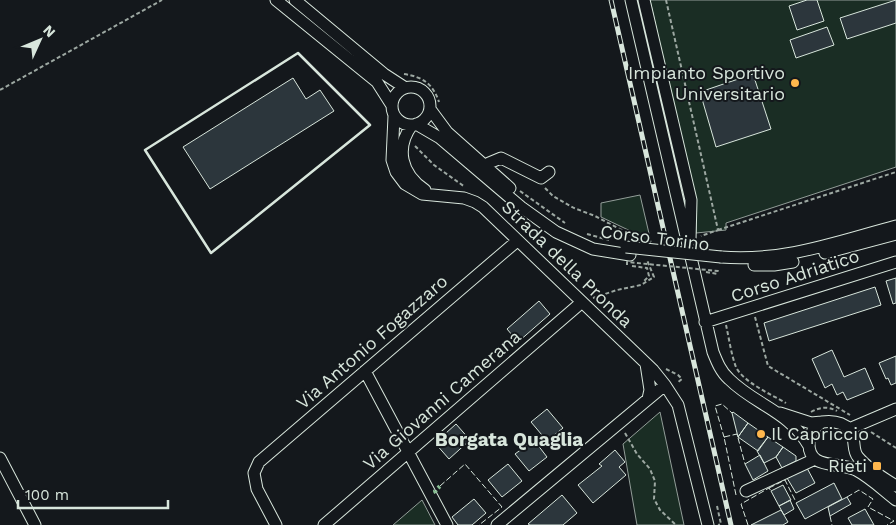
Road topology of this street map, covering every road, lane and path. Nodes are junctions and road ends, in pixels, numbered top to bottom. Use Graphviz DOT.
graph roads {
  1 [pos="162,0"];
  2 [pos="276,0"];
  3 [pos="295,0"];
  4 [pos="631,0"];
  5 [pos="644,0"];
  6 [pos="666,0"];
  7 [pos="650,27"];
  8 [pos="637,28"];
  9 [pos="404,87"];
  10 [pos="0,90"];
  11 [pos="391,104"];
  12 [pos="430,109"];
  13 [pos="394,116"];
  14 [pos="414,125"];
  15 [pos="410,141"];
  16 [pos="483,169"];
  17 [pos="549,172"];
  18 [pos="896,172"];
  19 [pos="542,186"];
  20 [pos="472,190"];
  21 [pos="431,194"];
  22 [pos="896,226"];
  23 [pos="718,230"];
  24 [pos="896,234"];
  25 [pos="699,237"];
  26 [pos="639,239"];
  27 [pos="517,241"];
  28 [pos="689,247"];
  29 [pos="628,256"];
  30 [pos="646,256"];
  31 [pos="896,262"];
  32 [pos="720,265"];
  33 [pos="706,277"];
  34 [pos="641,285"];
  35 [pos="596,297"];
  36 [pos="582,302"];
  37 [pos="752,308"];
  38 [pos="705,322"];
  39 [pos="732,323"];
  40 [pos="646,364"];
  41 [pos="365,371"];
  42 [pos="666,384"];
  43 [pos="648,399"];
  44 [pos="789,405"];
  45 [pos="896,409"];
  46 [pos="780,413"];
  47 [pos="806,415"];
  48 [pos="850,415"];
  49 [pos="822,422"];
  50 [pos="861,424"];
  51 [pos="849,429"];
  52 [pos="625,434"];
  53 [pos="809,446"];
  54 [pos="854,447"];
  55 [pos="896,448"];
  56 [pos="408,452"];
  57 [pos="0,458"];
  58 [pos="815,459"];
  59 [pos="840,464"];
  60 [pos="896,486"];
  61 [pos="746,491"];
  62 [pos="896,500"];
  63 [pos="717,506"];
  64 [pos="35,525"];
  65 [pos="276,525"];
  66 [pos="324,525"];
  67 [pos="447,525"];
  68 [pos="497,525"];
  69 [pos="676,525"];
  70 [pos="708,525"];
  71 [pos="718,525"];
  1 -- 10 [label="path"];
  2 -- 11 [label="street"];
  3 -- 9 [label="street, Corso Torino"];
  4 -- 8 [label="street"];
  5 -- 7 [label="street"];
  6 -- 23 [label="path"];
  7 -- 8 [label="street"];
  7 -- 28 [label="street"];
  8 -- 28 [label="street"];
  9 -- 11 [label="street"];
  9 -- 12 [label="street, Corso Torino"];
  11 -- 13 [label="street"];
  12 -- 14 [label="street"];
  12 -- 16 [label="street, Corso Torino"];
  13 -- 14 [label="street, Corso Torino"];
  13 -- 21 [label="street, Strada della Pronda"];
  14 -- 16 [label="street, Corso Torino"];
  14 -- 21 [label="street"];
  15 -- 20 [label="path"];
  16 -- 17 [label="street"];
  16 -- 29 [label="street, Corso Torino"];
  18 -- 23 [label="path"];
  19 -- 26 [label="path"];
  21 -- 27 [label="street, Strada della Pronda"];
  22 -- 32 [label="street, Corso Torino"];
  23 -- 25 [label="path"];
  24 -- 32 [label="street, Corso Torino"];
  27 -- 36 [label="street, Strada della Pronda"];
  27 -- 41 [label="street, Via Antonio Fogazzaro"];
  28 -- 38 [label="street"];
  29 -- 30 [label="street, Corso Torino"];
  29 -- 32 [label="street, Corso Torino, bridge"];
  29 -- 32 [label="path, bridge"];
  29 -- 34 [label="path"];
  30 -- 32 [label="street, Corso Torino"];
  30 -- 34 [label="path"];
  31 -- 37 [label="street, Corso Adriatico"];
  32 -- 33 [label="path"];
  34 -- 35 [label="path"];
  36 -- 40 [label="street, Strada della Pronda"];
  36 -- 56 [label="street, Via Giovanni Camerana"];
  37 -- 38 [label="street, Corso Adriatico"];
  37 -- 48 [label="path"];
  38 -- 46 [label="street"];
  39 -- 44 [label="path"];
  40 -- 42 [label="street, Strada della Pronda"];
  40 -- 43 [label="street"];
  41 -- 56 [label="street"];
  41 -- 65 [label="street, Via Antonio Fogazzaro"];
  42 -- 43 [label="street"];
  42 -- 70 [label="street, Strada della Pronda"];
  43 -- 68 [label="street"];
  45 -- 50 [label="street"];
  46 -- 49 [label="street"];
  46 -- 53 [label="street"];
  47 -- 50 [label="path"];
  49 -- 51 [label="street"];
  49 -- 53 [label="street"];
  50 -- 51 [label="street"];
  50 -- 55 [label="path"];
  51 -- 54 [label="street"];
  52 -- 69 [label="path"];
  53 -- 58 [label="street"];
  54 -- 59 [label="street"];
  54 -- 60 [label="street"];
  56 -- 66 [label="street, Via Giovanni Camerana"];
  56 -- 67 [label="street"];
  57 -- 64 [label="street"];
  58 -- 59 [label="street"];
  58 -- 61 [label="street"];
  59 -- 62 [label="street"];
  63 -- 71 [label="path"];
}
